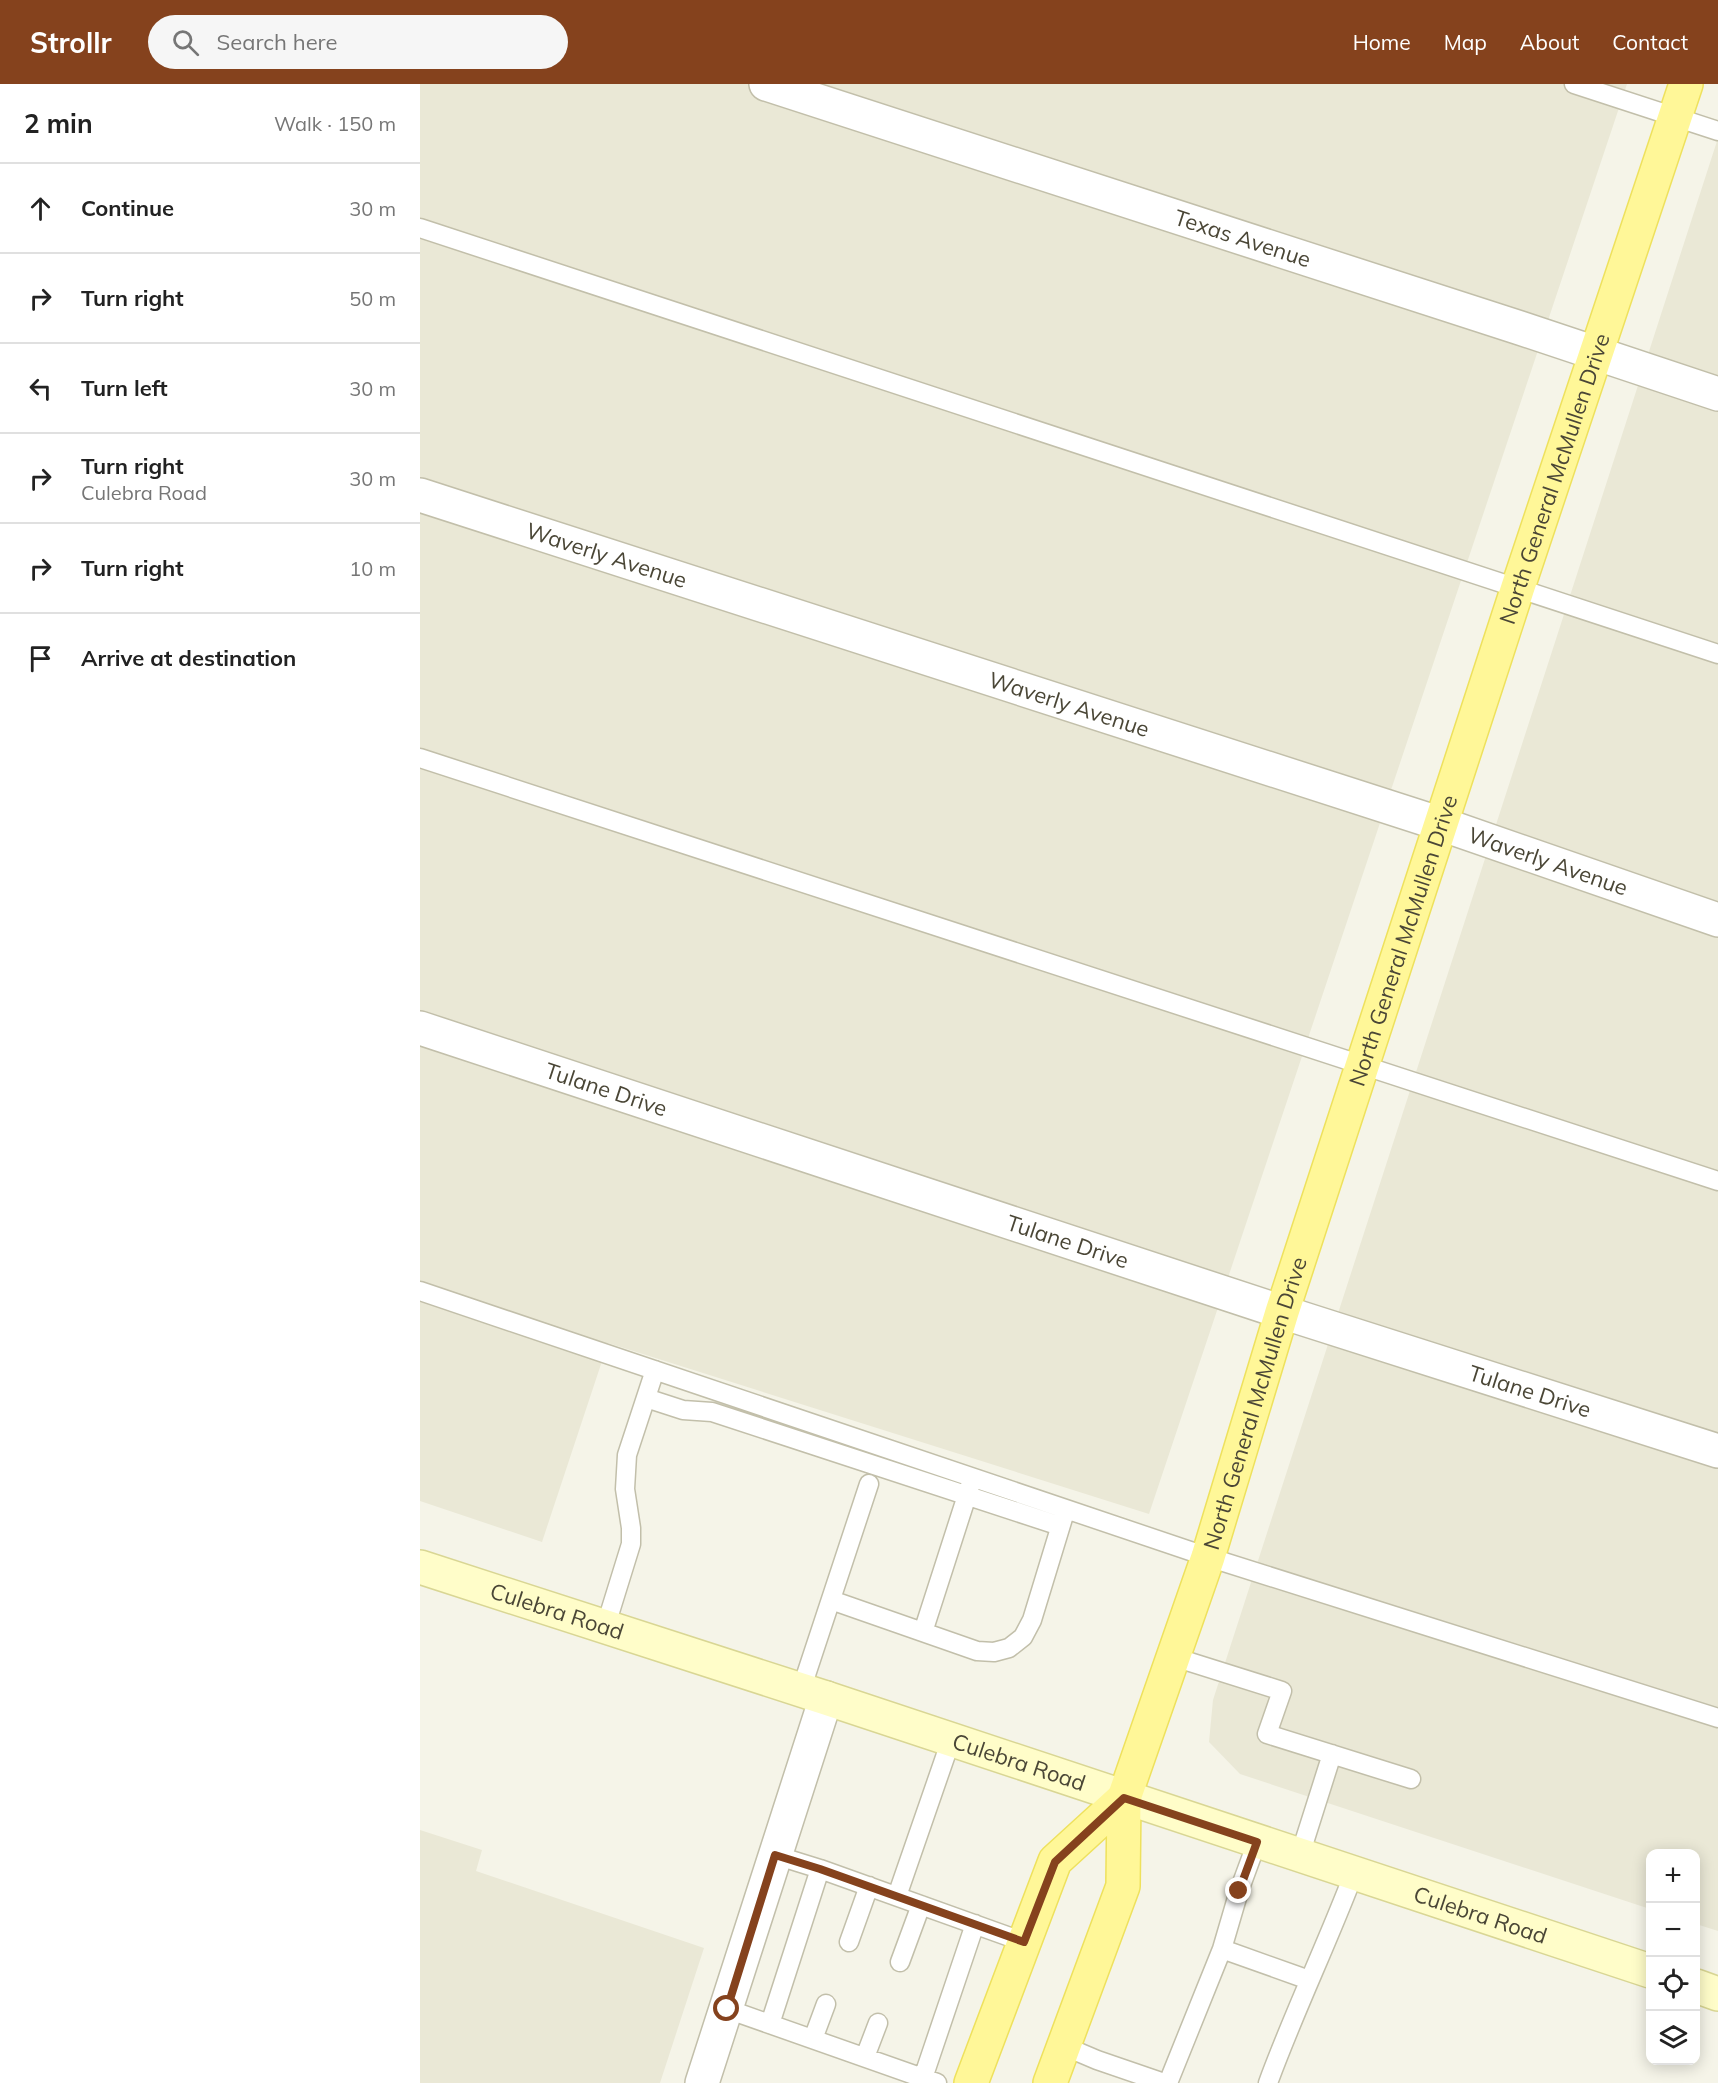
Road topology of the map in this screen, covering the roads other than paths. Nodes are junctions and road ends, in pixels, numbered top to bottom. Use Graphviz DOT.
graph roads {
  1 [pos="766,84"];
  2 [pos="1574,84"];
  3 [pos="1686,84"];
  4 [pos="1675,117"];
  5 [pos="1718,131"];
  6 [pos="420,228"];
  7 [pos="1596,353"];
  8 [pos="1718,394"];
  9 [pos="420,495"];
  10 [pos="1518,587"];
  11 [pos="1718,654"];
  12 [pos="420,758"];
  13 [pos="1441,824"];
  14 [pos="1718,920"];
  15 [pos="420,1028"];
  16 [pos="1362,1066"];
  17 [pos="1718,1181"];
  18 [pos="420,1291"];
  19 [pos="1282,1312"];
  20 [pos="655,1370"];
  21 [pos="646,1398"];
  22 [pos="1718,1451"];
  23 [pos="973,1477"];
  24 [pos="869,1484"];
  25 [pos="967,1496"];
  26 [pos="1065,1508"];
  27 [pos="1060,1526"];
  28 [pos="1208,1557"];
  29 [pos="420,1568"];
  30 [pos="831,1600"];
  31 [pos="606,1628"];
  32 [pos="923,1632"];
  33 [pos="1174,1657"];
  34 [pos="813,1694"];
  35 [pos="1718,1718"];
  36 [pos="951,1740"];
  37 [pos="1332,1754"];
  38 [pos="1411,1779"];
  39 [pos="1124,1798"];
  40 [pos="1257,1842"];
  41 [pos="775,1855"];
  42 [pos="1300,1855"];
  43 [pos="820,1869"];
  44 [pos="1354,1873"];
  45 [pos="868,1886"];
  46 [pos="897,1896"];
  47 [pos="921,1905"];
  48 [pos="975,1924"];
  49 [pos="849,1942"];
  50 [pos="1024,1942"];
  51 [pos="1222,1949"];
  52 [pos="900,1962"];
  53 [pos="1646,1970"];
  54 [pos="1309,1980"];
  55 [pos="1700,1988"];
  56 [pos="1718,1994"];
  57 [pos="826,2004"];
  58 [pos="727,2009"];
  59 [pos="878,2023"];
  60 [pos="770,2024"];
  61 [pos="813,2039"];
  62 [pos="1064,2046"];
  63 [pos="865,2057"];
  64 [pos="917,2079"];
  65 [pos="702,2083"];
  66 [pos="971,2083"];
  67 [pos="1050,2083"];
  68 [pos="1166,2083"];
  69 [pos="1268,2083"];
  1 -- 7 [label="street, Texas Avenue"];
  2 -- 4 [label="lane"];
  3 -- 4 [label="main road, North General McMullen Drive"];
  4 -- 5 [label="lane"];
  4 -- 7 [label="main road, North General McMullen Drive"];
  6 -- 10 [label="lane"];
  7 -- 8 [label="street, Texas Avenue"];
  7 -- 10 [label="main road, North General McMullen Drive"];
  9 -- 13 [label="street, Waverly Avenue"];
  10 -- 11 [label="lane"];
  10 -- 13 [label="main road, North General McMullen Drive"];
  12 -- 16 [label="lane"];
  13 -- 14 [label="street, Waverly Avenue"];
  13 -- 16 [label="main road, North General McMullen Drive"];
  15 -- 19 [label="street, Tulane Drive"];
  16 -- 17 [label="lane"];
  16 -- 19 [label="main road, North General McMullen Drive"];
  18 -- 20 [label="lane"];
  19 -- 22 [label="street, Tulane Drive"];
  19 -- 28 [label="main road, North General McMullen Drive"];
  20 -- 21 [label="lane"];
  20 -- 23 [label="lane"];
  21 -- 25 [label="lane"];
  21 -- 31 [label="lane"];
  23 -- 25 [label="lane"];
  23 -- 26 [label="lane"];
  24 -- 30 [label="lane"];
  25 -- 27 [label="lane"];
  25 -- 32 [label="lane"];
  26 -- 27 [label="lane"];
  26 -- 28 [label="lane"];
  27 -- 32 [label="lane"];
  28 -- 33 [label="main road, North General McMullen Drive"];
  28 -- 35 [label="lane"];
  29 -- 31 [label="main road, Culebra Road"];
  30 -- 32 [label="lane"];
  30 -- 34 [label="lane"];
  31 -- 34 [label="main road, Culebra Road"];
  33 -- 37 [label="lane"];
  33 -- 39 [label="main road, North General McMullen Drive"];
  34 -- 36 [label="main road, Culebra Road"];
  34 -- 41 [label="street"];
  36 -- 39 [label="main road, Culebra Road"];
  36 -- 46 [label="lane"];
  37 -- 38 [label="lane"];
  37 -- 42 [label="lane"];
  39 -- 40 [label="main road, Culebra Road"];
  39 -- 50 [label="main road, North General McMullen Drive"];
  39 -- 62 [label="main road, North General McMullen Drive"];
  40 -- 42 [label="main road, Culebra Road"];
  40 -- 51 [label="lane"];
  41 -- 43 [label="lane"];
  41 -- 58 [label="street"];
  42 -- 44 [label="main road, Culebra Road"];
  43 -- 45 [label="lane"];
  43 -- 60 [label="lane"];
  44 -- 53 [label="main road, Culebra Road"];
  44 -- 54 [label="lane"];
  45 -- 46 [label="lane"];
  45 -- 49 [label="lane"];
  46 -- 47 [label="lane"];
  47 -- 48 [label="lane"];
  47 -- 52 [label="lane"];
  48 -- 50 [label="lane"];
  48 -- 64 [label="lane"];
  50 -- 66 [label="main road, North General McMullen Drive"];
  51 -- 54 [label="lane"];
  51 -- 68 [label="lane"];
  54 -- 69 [label="lane"];
  55 -- 56 [label="main road"];
  57 -- 61 [label="lane"];
  58 -- 60 [label="lane"];
  58 -- 65 [label="street"];
  59 -- 63 [label="lane"];
  60 -- 61 [label="lane"];
  61 -- 63 [label="lane"];
  62 -- 67 [label="main road, North General McMullen Drive"];
  62 -- 68 [label="lane"];
  63 -- 64 [label="lane"];
}
